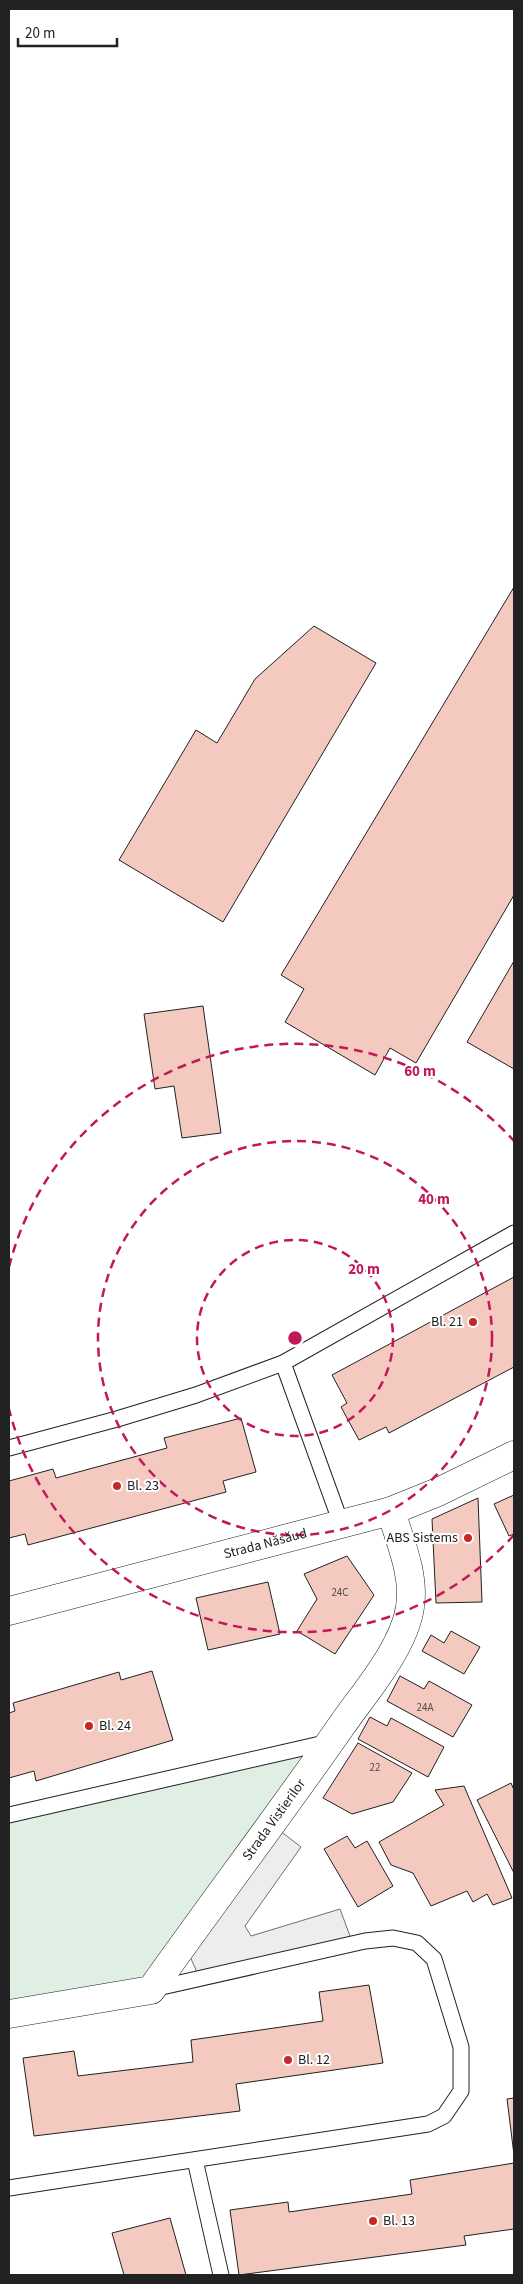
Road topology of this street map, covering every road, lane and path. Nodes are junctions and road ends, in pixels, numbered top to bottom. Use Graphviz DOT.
graph roads {
  1 [pos="514,1233"];
  2 [pos="284,1363"];
  3 [pos="9,1448"];
  4 [pos="514,1455"];
  5 [pos="391,1511"];
  6 [pos="342,1526"];
  7 [pos="9,1611"];
  8 [pos="330,1742"];
  9 [pos="9,1815"];
  10 [pos="151,1990"];
  11 [pos="9,2014"];
  12 [pos="195,2160"];
  13 [pos="9,2188"];
  14 [pos="221,2275"];
  1 -- 2 [label="lane"];
  2 -- 3 [label="lane"];
  2 -- 6 [label="lane"];
  4 -- 5 [label="street, Strada Năsăud"];
  5 -- 6 [label="street, Strada Năsăud"];
  5 -- 8 [label="street, Strada Vistierilor"];
  6 -- 7 [label="street, Strada Năsăud"];
  8 -- 9 [label="lane"];
  8 -- 10 [label="street, Strada Vistierilor"];
  10 -- 11 [label="street"];
  10 -- 12 [label="lane"];
  12 -- 13 [label="lane"];
  12 -- 14 [label="lane"];
}
